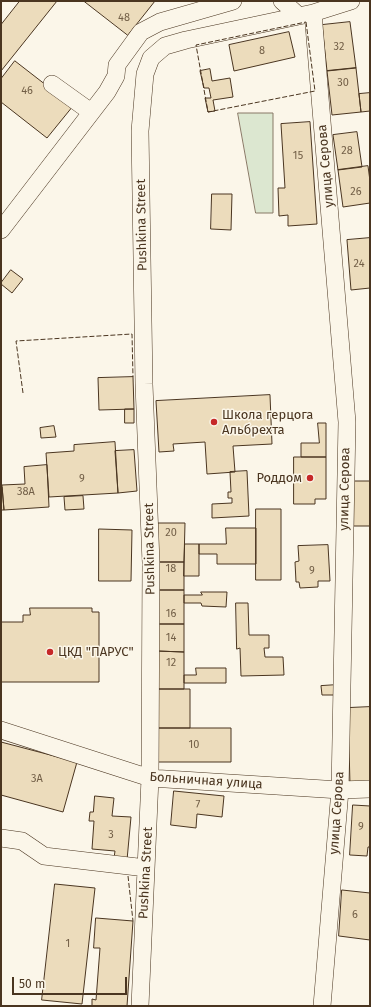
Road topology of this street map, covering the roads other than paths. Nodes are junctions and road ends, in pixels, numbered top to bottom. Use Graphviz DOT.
graph roads {
  1 [pos="282,1"];
  2 [pos="351,1"];
  3 [pos="223,2"];
  4 [pos="306,14"];
  5 [pos="52,84"];
  6 [pos="91,112"];
  7 [pos="1,230"];
  8 [pos="1,730"];
  9 [pos="150,778"];
  10 [pos="370,789"];
  11 [pos="340,790"];
  12 [pos="1,838"];
  13 [pos="146,868"];
  14 [pos="140,1006"];
  15 [pos="322,1006"];
  1 -- 4 [label="street"];
  2 -- 4 [label="street"];
  3 -- 6 [label="street"];
  4 -- 9 [label="street, Pushkina Street"];
  4 -- 11 [label="street, улица Серова"];
  5 -- 6 [label="street"];
  6 -- 7 [label="street"];
  8 -- 9 [label="street, Больничная улица"];
  9 -- 11 [label="street, Больничная улица"];
  9 -- 13 [label="street, Pushkina Street"];
  10 -- 11 [label="street, Больничная улица"];
  11 -- 15 [label="street, улица Серова"];
  12 -- 13 [label="street"];
  13 -- 14 [label="street, Pushkina Street"];
}
